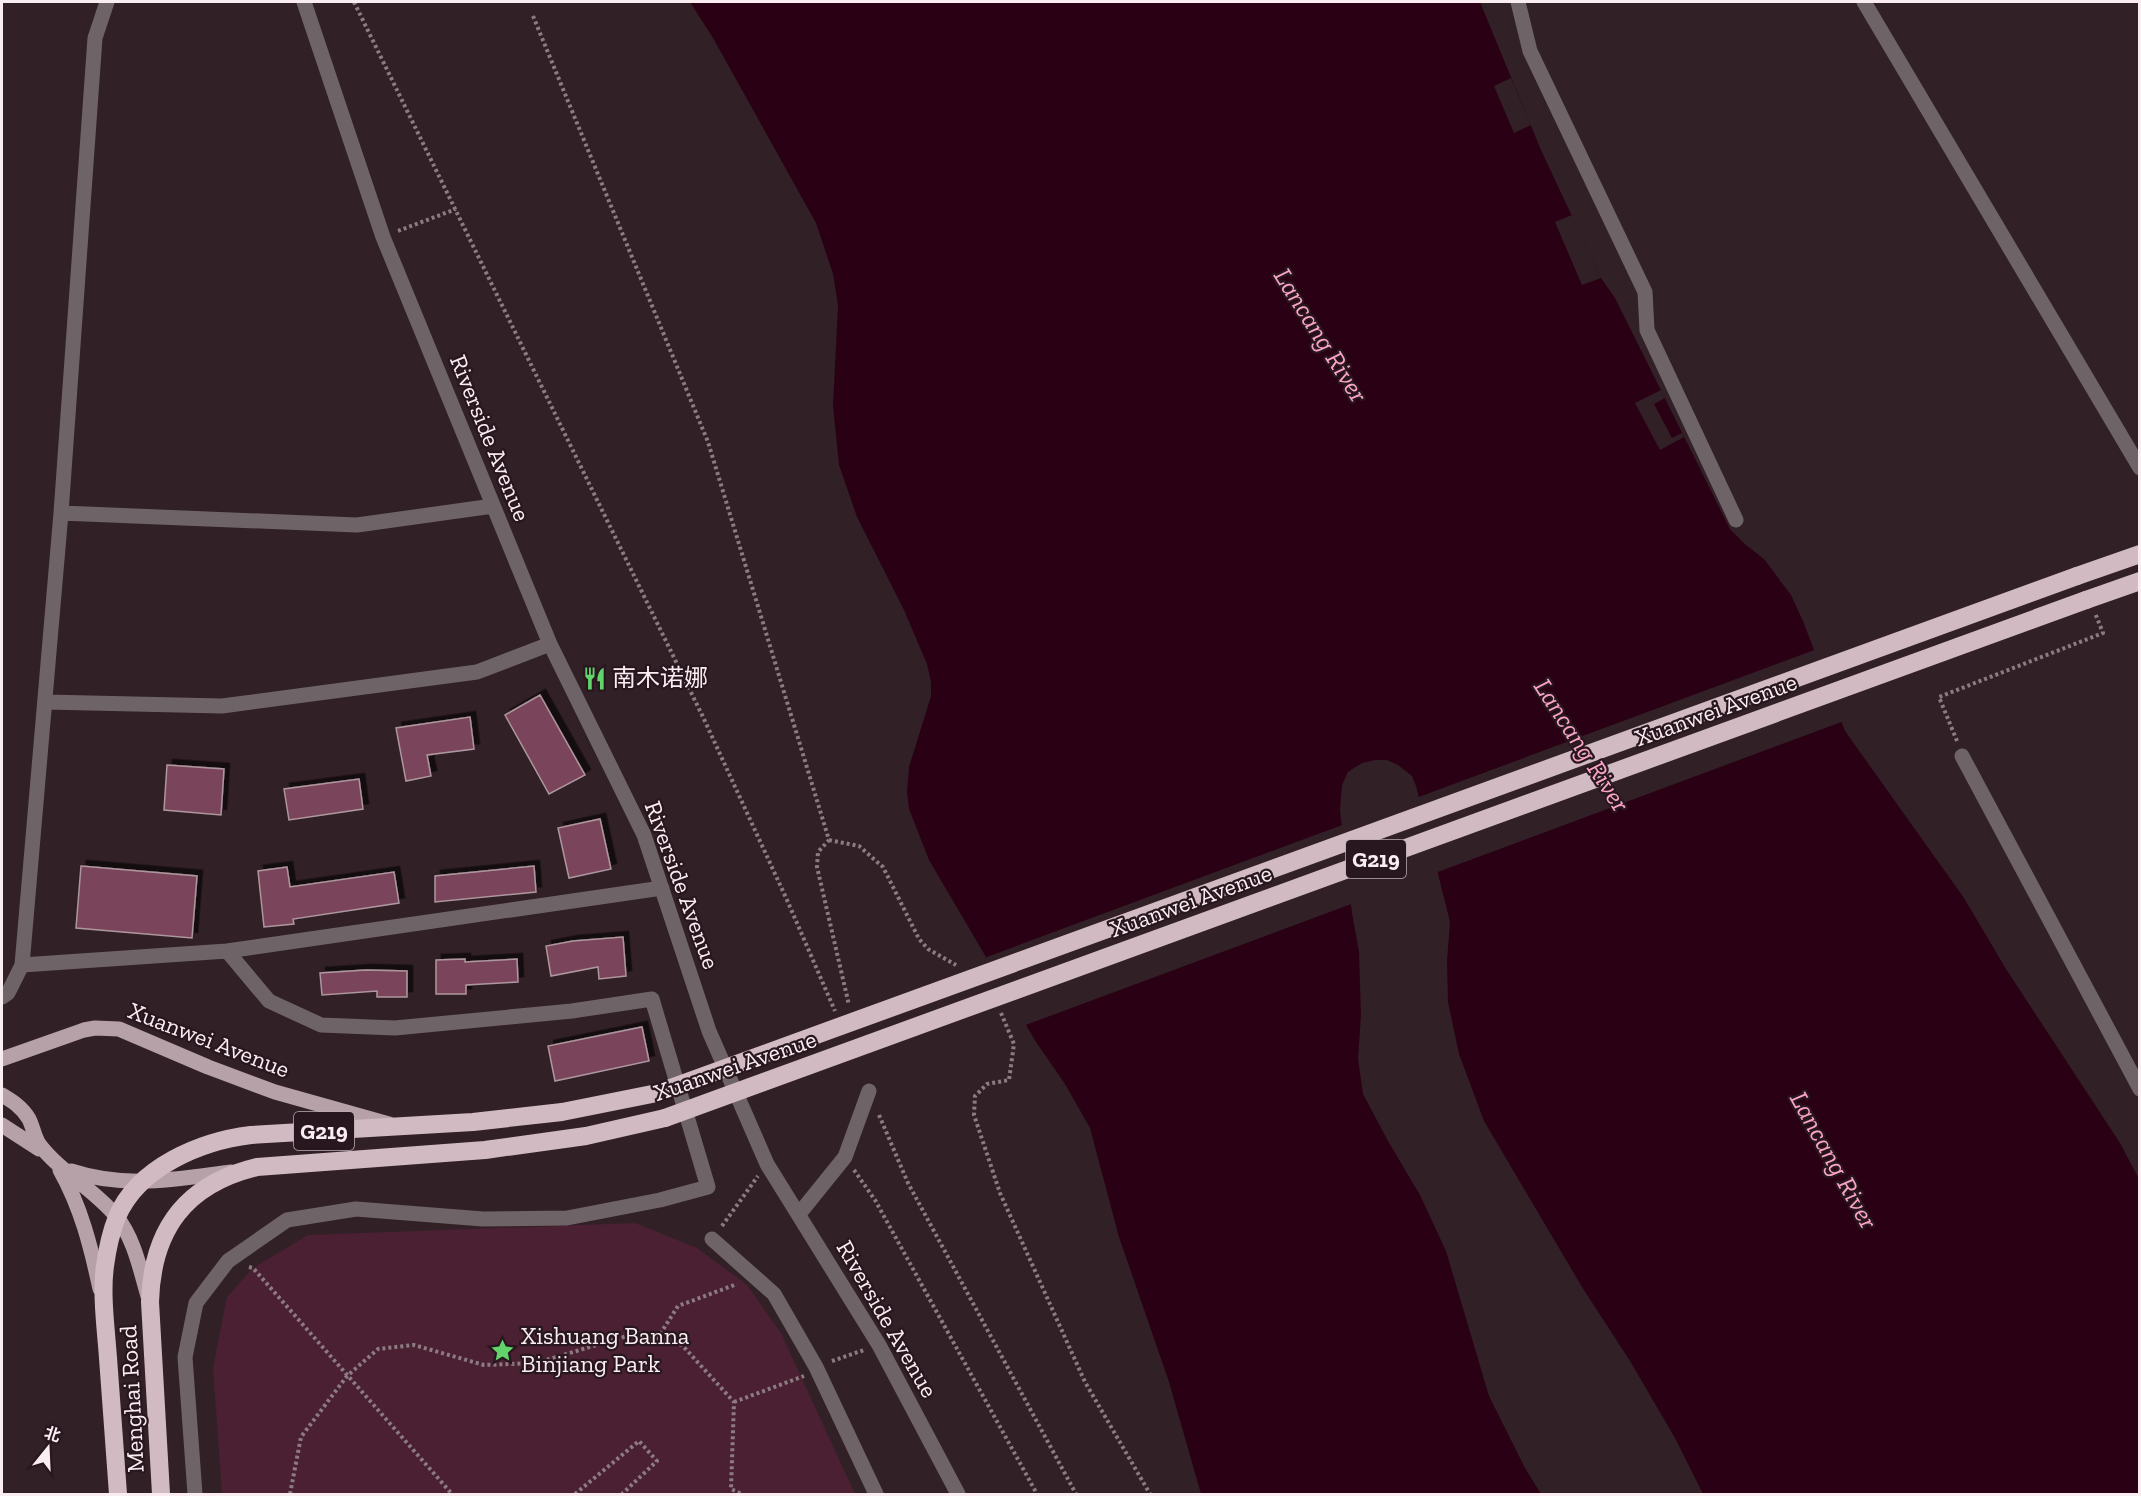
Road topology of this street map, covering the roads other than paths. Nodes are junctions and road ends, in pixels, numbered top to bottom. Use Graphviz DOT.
graph roads {
  1 [pos="107,2"];
  2 [pos="304,2"];
  3 [pos="1518,2"];
  4 [pos="1864,2"];
  5 [pos="2139,468"];
  6 [pos="493,506"];
  7 [pos="61,513"];
  8 [pos="1736,520"];
  9 [pos="2139,554"];
  10 [pos="2139,581"];
  11 [pos="550,644"];
  12 [pos="46,702"];
  13 [pos="1962,756"];
  14 [pos="662,888"];
  15 [pos="227,951"];
  16 [pos="22,965"];
  17 [pos="2,997"];
  18 [pos="2,1059"];
  19 [pos="2139,1089"];
  20 [pos="869,1091"];
  21 [pos="2,1095"];
  22 [pos="2,1125"];
  23 [pos="401,1127"];
  24 [pos="56,1162"];
  25 [pos="238,1172"];
  26 [pos="142,1183"];
  27 [pos="799,1214"];
  28 [pos="117,1217"];
  29 [pos="712,1239"];
  30 [pos="150,1302"];
  31 [pos="105,1314"];
  32 [pos="118,1494"];
  33 [pos="161,1494"];
  34 [pos="195,1494"];
  35 [pos="876,1494"];
  36 [pos="958,1494"];
  1 -- 7 [label="street"];
  2 -- 6 [label="street, Riverside Avenue"];
  3 -- 8 [label="street"];
  4 -- 5 [label="street"];
  6 -- 7 [label="street"];
  6 -- 11 [label="street, Riverside Avenue"];
  7 -- 12 [label="street"];
  9 -- 23 [label="highway, Xuanwei Avenue / G219, bridge"];
  10 -- 25 [label="highway, Xuanwei Avenue / G219, bridge"];
  11 -- 12 [label="street"];
  11 -- 14 [label="street, Riverside Avenue"];
  12 -- 16 [label="street"];
  13 -- 19 [label="street"];
  14 -- 15 [label="street"];
  14 -- 27 [label="street, Riverside Avenue"];
  15 -- 16 [label="street"];
  15 -- 34 [label="street"];
  16 -- 17 [label="street"];
  18 -- 23 [label="main road, Xuanwei Avenue"];
  20 -- 27 [label="street"];
  21 -- 24 [label="main road"];
  22 -- 24 [label="main road, Xuanwei Avenue"];
  23 -- 26 [label="highway, Xuanwei Avenue / G219"];
  24 -- 26 [label="main road, Xuanwei Avenue"];
  24 -- 28 [label="main road"];
  24 -- 31 [label="main road"];
  25 -- 26 [label="main road, Xuanwei Avenue"];
  25 -- 30 [label="highway, Xuanwei Avenue / G219"];
  26 -- 28 [label="highway, Xuanwei Avenue / G219"];
  27 -- 36 [label="street, Riverside Avenue"];
  28 -- 30 [label="main road"];
  28 -- 31 [label="highway, Xuanwei Avenue / G219"];
  29 -- 35 [label="street"];
  30 -- 33 [label="highway, Menghai Road / G219"];
  31 -- 32 [label="highway, Menghai Road / G219"];
}
